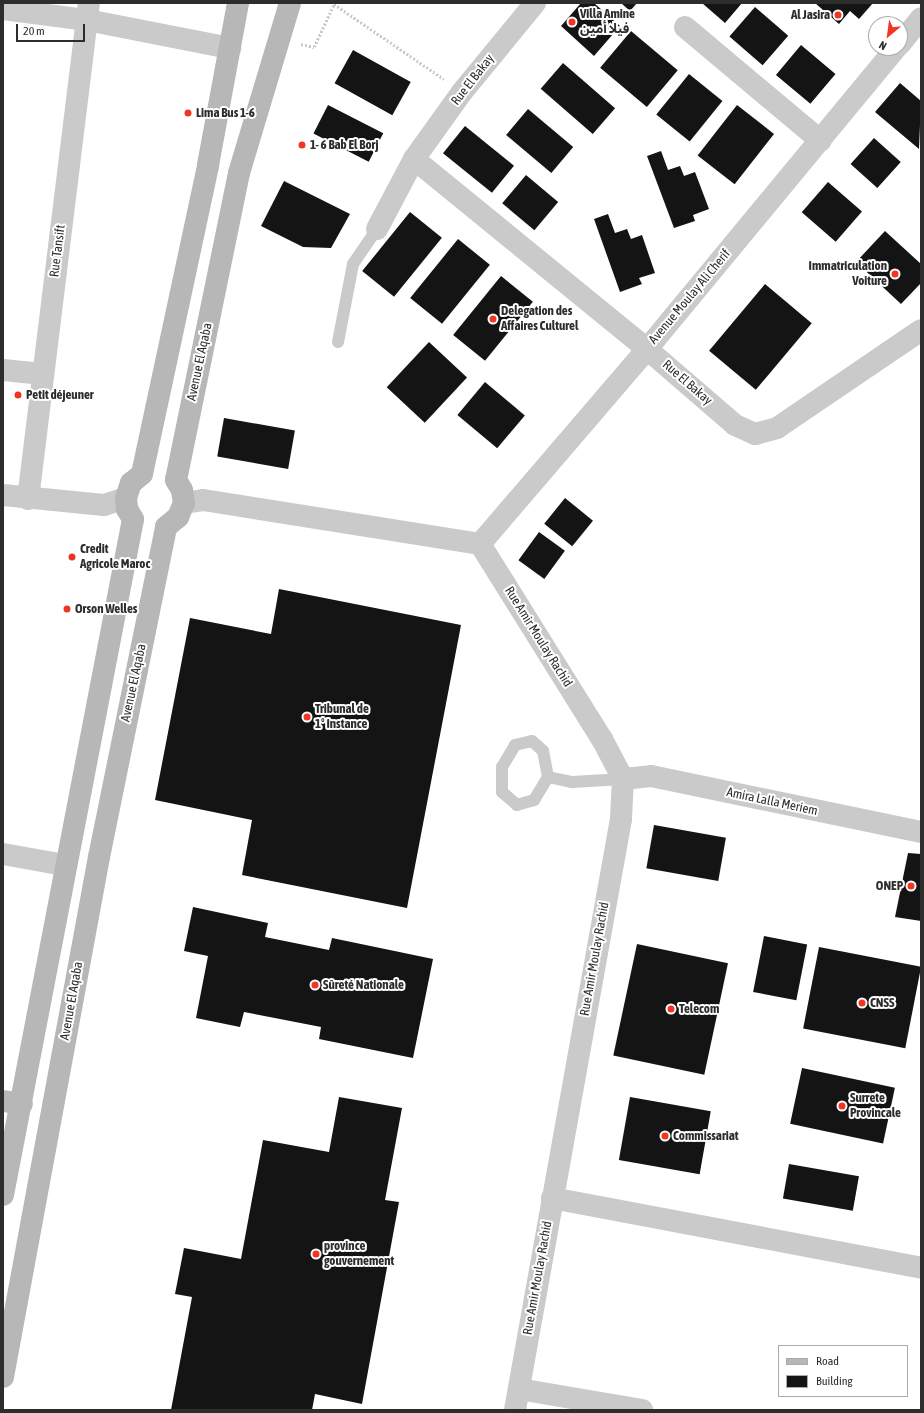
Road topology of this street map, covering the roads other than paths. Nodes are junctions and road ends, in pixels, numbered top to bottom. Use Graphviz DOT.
graph roads {
  1 [pos="238,3"];
  2 [pos="290,3"];
  3 [pos="535,3"];
  4 [pos="3,9"];
  5 [pos="88,11"];
  6 [pos="921,18"];
  7 [pos="685,27"];
  8 [pos="908,34"];
  9 [pos="230,48"];
  10 [pos="890,56"];
  11 [pos="821,141"];
  12 [pos="414,159"];
  13 [pos="377,229"];
  14 [pos="921,330"];
  15 [pos="338,342"];
  16 [pos="647,349"];
  17 [pos="3,370"];
  18 [pos="43,374"];
  19 [pos="142,474"];
  20 [pos="176,480"];
  21 [pos="3,495"];
  22 [pos="126,498"];
  23 [pos="28,499"];
  24 [pos="184,503"];
  25 [pos="133,519"];
  26 [pos="166,527"];
  27 [pos="480,544"];
  28 [pos="548,777"];
  29 [pos="623,779"];
  30 [pos="921,832"];
  31 [pos="3,854"];
  32 [pos="65,865"];
  33 [pos="12,1103"];
  34 [pos="3,1195"];
  35 [pos="552,1198"];
  36 [pos="921,1268"];
  37 [pos="3,1377"];
  38 [pos="519,1389"];
  39 [pos="515,1410"];
  40 [pos="642,1410"];
  1 -- 9 [label="main road"];
  2 -- 20 [label="main road, Avenue El Aqaba"];
  3 -- 12 [label="street, Rue El Bakay"];
  4 -- 5 [label="street"];
  5 -- 9 [label="street"];
  5 -- 18 [label="street, Rue Tansift"];
  6 -- 8 [label="street"];
  7 -- 11 [label="street"];
  9 -- 19 [label="main road"];
  10 -- 11 [label="street, Avenue Moulay Ali Cherif"];
  11 -- 16 [label="street, Avenue Moulay Ali Cherif"];
  12 -- 13 [label="street, Rue El Bakay"];
  12 -- 16 [label="street, Rue El Bakay"];
  13 -- 15 [label="lane"];
  14 -- 16 [label="street, Rue El Bakay"];
  16 -- 27 [label="street, Avenue Moulay Ali Cherif"];
  17 -- 18 [label="street"];
  18 -- 23 [label="street, Rue Tansift"];
  19 -- 20 [label="main road"];
  19 -- 22 [label="main road"];
  20 -- 24 [label="main road"];
  21 -- 23 [label="street"];
  22 -- 23 [label="street"];
  22 -- 25 [label="main road"];
  24 -- 26 [label="main road"];
  24 -- 27 [label="street"];
  25 -- 26 [label="main road"];
  25 -- 32 [label="main road"];
  26 -- 37 [label="main road, Avenue El Aqaba"];
  27 -- 29 [label="street, Rue Amir Moulay Rachid"];
  28 -- 28 [label="lane"];
  28 -- 29 [label="lane"];
  29 -- 30 [label="street, Amira Lalla Meriem"];
  29 -- 35 [label="street, Rue Amir Moulay Rachid"];
  31 -- 32 [label="street"];
  32 -- 33 [label="main road"];
  33 -- 34 [label="main road"];
  35 -- 36 [label="street"];
  35 -- 38 [label="street, Rue Amir Moulay Rachid"];
  38 -- 39 [label="street, Rue Amir Moulay Rachid"];
  38 -- 40 [label="street"];
}
